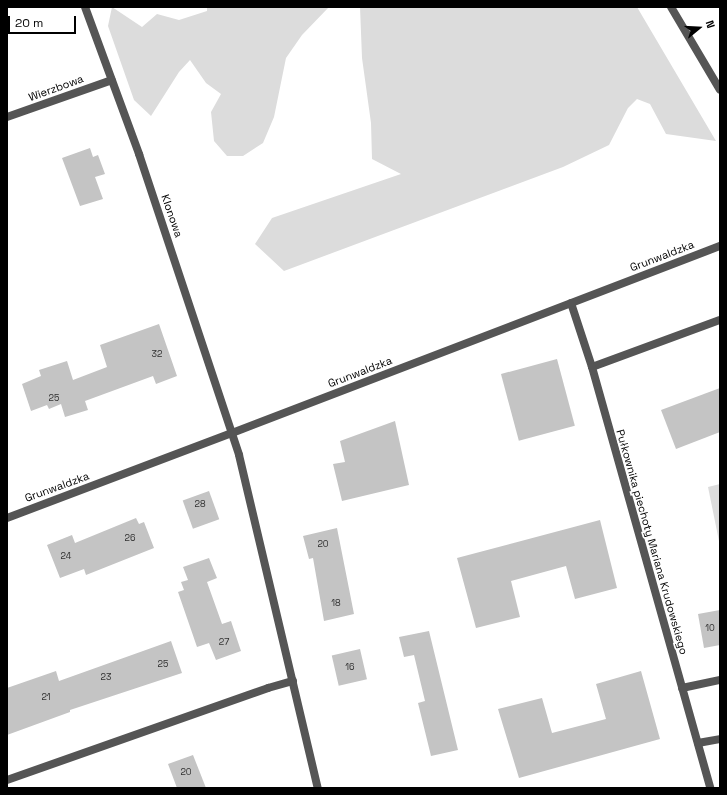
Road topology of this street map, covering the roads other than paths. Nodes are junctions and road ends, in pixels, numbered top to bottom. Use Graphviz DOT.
graph roads {
  1 [pos="85,7"];
  2 [pos="671,7"];
  3 [pos="112,80"];
  4 [pos="720,90"];
  5 [pos="7,117"];
  6 [pos="720,246"];
  7 [pos="571,303"];
  8 [pos="720,320"];
  9 [pos="592,367"];
  10 [pos="232,433"];
  11 [pos="7,518"];
  12 [pos="720,680"];
  13 [pos="293,682"];
  14 [pos="682,688"];
  15 [pos="720,739"];
  16 [pos="698,744"];
  17 [pos="7,780"];
  18 [pos="318,788"];
  19 [pos="710,788"];
  1 -- 3 [label="street, Klonowa"];
  2 -- 4 [label="street"];
  3 -- 5 [label="street, Wierzbowa"];
  3 -- 10 [label="street, Klonowa"];
  6 -- 7 [label="street, Grunwaldzka"];
  7 -- 9 [label="street, Pułkownika piechoty Mariana Krudowskiego"];
  7 -- 10 [label="street, Grunwaldzka"];
  8 -- 9 [label="street"];
  9 -- 14 [label="street, Pułkownika piechoty Mariana Krudowskiego"];
  10 -- 11 [label="street, Grunwaldzka"];
  10 -- 13 [label="street, Klonowa"];
  12 -- 14 [label="street"];
  13 -- 17 [label="street"];
  13 -- 18 [label="street, Klonowa"];
  14 -- 16 [label="street, Pułkownika piechoty Mariana Krudowskiego"];
  15 -- 16 [label="street"];
  16 -- 19 [label="street, Pułkownika piechoty Mariana Krudowskiego"];
}
